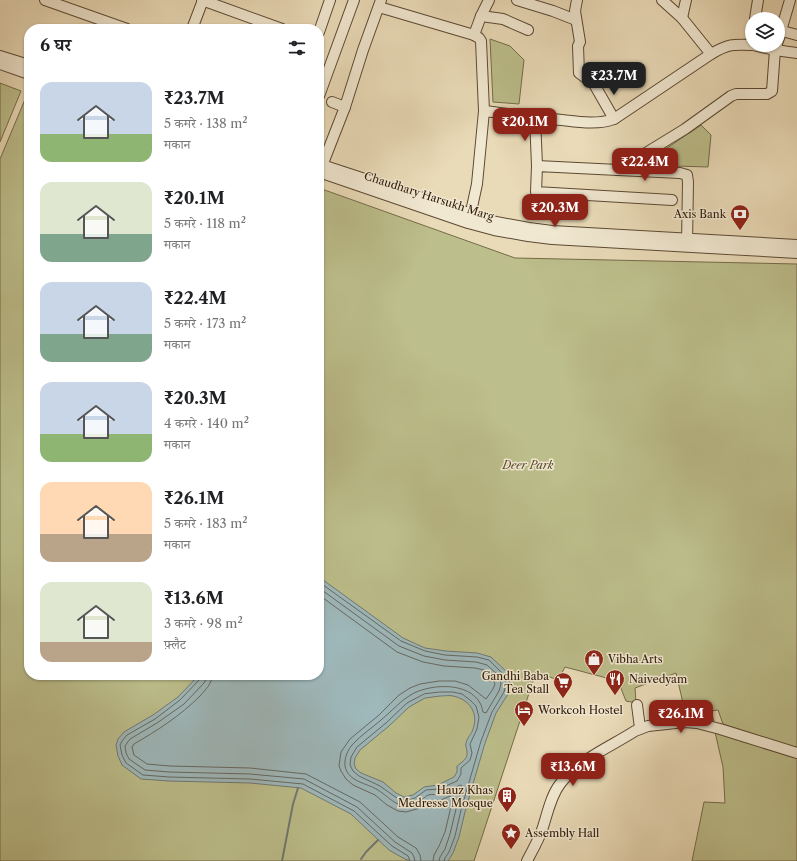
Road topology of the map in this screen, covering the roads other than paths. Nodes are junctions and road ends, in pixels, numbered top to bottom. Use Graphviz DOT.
graph roads {
  1 [pos="202,0"];
  2 [pos="330,0"];
  3 [pos="354,0"];
  4 [pos="489,0"];
  5 [pos="517,0"];
  6 [pos="576,0"];
  7 [pos="662,0"];
  8 [pos="686,0"];
  9 [pos="758,0"];
  10 [pos="790,0"];
  11 [pos="49,1"];
  12 [pos="380,4"];
  13 [pos="756,12"];
  14 [pos="481,16"];
  15 [pos="682,18"];
  16 [pos="785,19"];
  17 [pos="576,20"];
  18 [pos="113,24"];
  19 [pos="194,24"];
  20 [pos="268,24"];
  21 [pos="322,24"];
  22 [pos="528,30"];
  23 [pos="785,32"];
  24 [pos="474,35"];
  25 [pos="797,35"];
  26 [pos="745,44"];
  27 [pos="785,48"];
  28 [pos="776,52"];
  29 [pos="797,53"];
  30 [pos="711,54"];
  31 [pos="0,56"];
  32 [pos="24,63"];
  33 [pos="0,64"];
  34 [pos="24,72"];
  35 [pos="324,82"];
  36 [pos="332,102"];
  37 [pos="345,107"];
  38 [pos="484,111"];
  39 [pos="535,117"];
  40 [pos="614,119"];
  41 [pos="324,158"];
  42 [pos="537,166"];
  43 [pos="324,169"];
  44 [pos="618,170"];
  45 [pos="672,200"];
  46 [pos="469,218"];
  47 [pos="687,242"];
  48 [pos="797,245"];
  49 [pos="797,252"];
  50 [pos="637,705"];
  51 [pos="640,728"];
  52 [pos="797,753"];
  53 [pos="527,861"];
  1 -- 19 [label="street"];
  1 -- 20 [label="street"];
  2 -- 21 [label="street"];
  3 -- 35 [label="street"];
  4 -- 14 [label="street"];
  5 -- 17 [label="street"];
  6 -- 17 [label="street"];
  7 -- 15 [label="street"];
  8 -- 15 [label="street"];
  9 -- 13 [label="street"];
  10 -- 16 [label="street"];
  11 -- 18 [label="street"];
  12 -- 24 [label="street"];
  12 -- 37 [label="street"];
  14 -- 22 [label="street"];
  14 -- 24 [label="street"];
  15 -- 30 [label="street"];
  17 -- 40 [label="street"];
  23 -- 25 [label="street"];
  24 -- 38 [label="street"];
  26 -- 30 [label="street"];
  27 -- 29 [label="street"];
  28 -- 44 [label="street"];
  30 -- 40 [label="street"];
  31 -- 32 [label="street"];
  33 -- 34 [label="street"];
  36 -- 37 [label="street"];
  37 -- 41 [label="street"];
  38 -- 39 [label="street"];
  38 -- 46 [label="street"];
  39 -- 40 [label="street"];
  39 -- 42 [label="street"];
  42 -- 44 [label="street"];
  42 -- 45 [label="street"];
  43 -- 46 [label="street, Chaudhary Harsukh Marg"];
  44 -- 47 [label="street"];
  46 -- 47 [label="street, Chaudhary Harsukh Marg"];
  47 -- 48 [label="street, Chaudhary Harsukh Marg"];
  47 -- 49 [label="street, Chaudhary Harsukh Marg"];
  50 -- 51 [label="street"];
  51 -- 52 [label="street"];
  51 -- 53 [label="street"];
}
